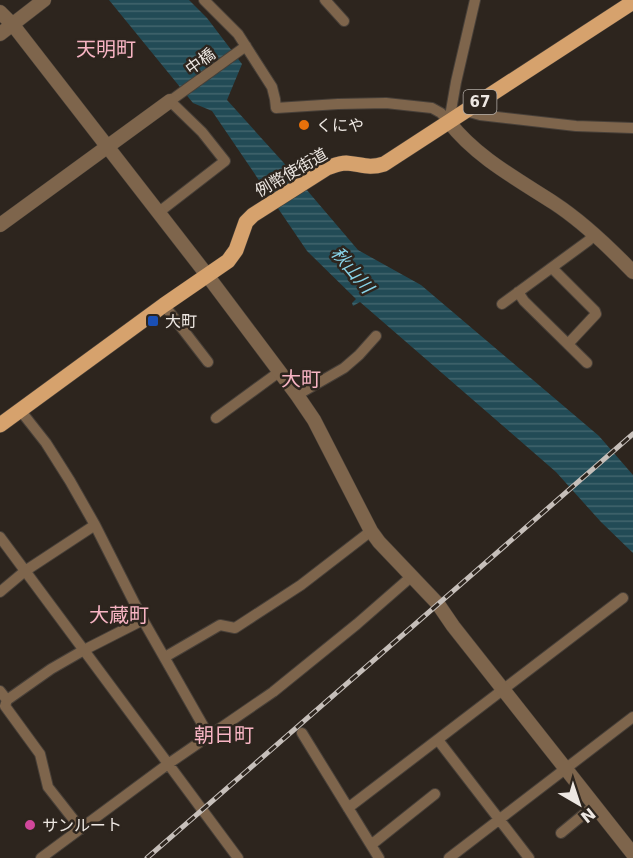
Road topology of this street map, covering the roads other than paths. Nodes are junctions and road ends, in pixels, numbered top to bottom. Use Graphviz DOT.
graph roads {
  1 [pos="44,0"];
  2 [pos="204,0"];
  3 [pos="325,0"];
  4 [pos="475,0"];
  5 [pos="633,2"];
  6 [pos="0,12"];
  7 [pos="344,21"];
  8 [pos="13,25"];
  9 [pos="0,34"];
  10 [pos="243,48"];
  11 [pos="173,99"];
  12 [pos="466,111"];
  13 [pos="449,122"];
  14 [pos="633,128"];
  15 [pos="108,147"];
  16 [pos="159,212"];
  17 [pos="0,225"];
  18 [pos="594,235"];
  19 [pos="552,268"];
  20 [pos="633,272"];
  21 [pos="207,275"];
  22 [pos="518,292"];
  23 [pos="502,304"];
  24 [pos="164,305"];
  25 [pos="376,336"];
  26 [pos="568,344"];
  27 [pos="208,362"];
  28 [pos="587,363"];
  29 [pos="279,372"];
  30 [pos="297,395"];
  31 [pos="20,410"];
  32 [pos="216,418"];
  33 [pos="0,425"];
  34 [pos="95,525"];
  35 [pos="371,531"];
  36 [pos="0,537"];
  37 [pos="25,571"];
  38 [pos="412,576"];
  39 [pos="0,592"];
  40 [pos="623,598"];
  41 [pos="143,620"];
  42 [pos="84,650"];
  43 [pos="165,657"];
  44 [pos="504,690"];
  45 [pos="3,695"];
  46 [pos="633,717"];
  47 [pos="302,733"];
  48 [pos="209,736"];
  49 [pos="438,740"];
  50 [pos="168,764"];
  51 [pos="566,769"];
  52 [pos="435,794"];
  53 [pos="595,806"];
  54 [pos="348,808"];
  55 [pos="500,819"];
  56 [pos="81,829"];
  57 [pos="561,833"];
  58 [pos="371,845"];
  59 [pos="629,853"];
  60 [pos="41,858"];
  61 [pos="238,858"];
  62 [pos="379,858"];
  63 [pos="449,858"];
  64 [pos="530,858"];
  1 -- 8 [label="street"];
  2 -- 10 [label="street"];
  3 -- 7 [label="street"];
  4 -- 13 [label="street"];
  5 -- 12 [label="main road, 例幣使街道 / 67"];
  6 -- 8 [label="street"];
  8 -- 9 [label="street"];
  8 -- 15 [label="street"];
  10 -- 11 [label="street, 中橋"];
  10 -- 13 [label="street"];
  11 -- 15 [label="street"];
  11 -- 16 [label="street"];
  12 -- 13 [label="main road, 例幣使街道 / 67"];
  12 -- 14 [label="street"];
  13 -- 18 [label="street"];
  13 -- 21 [label="main road, 例幣使街道 / 67"];
  15 -- 16 [label="street"];
  15 -- 17 [label="street"];
  16 -- 21 [label="street"];
  18 -- 19 [label="street"];
  18 -- 20 [label="street"];
  19 -- 22 [label="street"];
  19 -- 26 [label="street"];
  21 -- 24 [label="main road, 例幣使街道 / 67"];
  21 -- 29 [label="street"];
  22 -- 23 [label="street"];
  22 -- 26 [label="street"];
  24 -- 27 [label="street"];
  24 -- 31 [label="main road, 例幣使街道 / 67"];
  25 -- 30 [label="street"];
  26 -- 28 [label="street"];
  29 -- 30 [label="street"];
  29 -- 32 [label="street"];
  30 -- 35 [label="street"];
  31 -- 33 [label="main road, 例幣使街道 / 67"];
  31 -- 34 [label="street"];
  34 -- 37 [label="street"];
  34 -- 41 [label="street"];
  35 -- 38 [label="street"];
  35 -- 43 [label="street"];
  36 -- 37 [label="street"];
  37 -- 39 [label="street"];
  37 -- 42 [label="street"];
  38 -- 44 [label="street"];
  38 -- 48 [label="street"];
  40 -- 44 [label="street"];
  41 -- 42 [label="street"];
  41 -- 43 [label="street"];
  42 -- 45 [label="street"];
  42 -- 50 [label="street"];
  43 -- 48 [label="street"];
  44 -- 49 [label="street"];
  44 -- 51 [label="street"];
  45 -- 56 [label="street"];
  46 -- 51 [label="street"];
  47 -- 54 [label="street"];
  48 -- 50 [label="street"];
  49 -- 54 [label="street"];
  49 -- 55 [label="street"];
  50 -- 56 [label="street"];
  50 -- 61 [label="street"];
  51 -- 53 [label="street"];
  51 -- 55 [label="street"];
  52 -- 58 [label="street"];
  53 -- 57 [label="street"];
  53 -- 59 [label="street"];
  54 -- 58 [label="street"];
  55 -- 63 [label="street"];
  55 -- 64 [label="street"];
  56 -- 60 [label="street"];
  58 -- 62 [label="street"];
}
